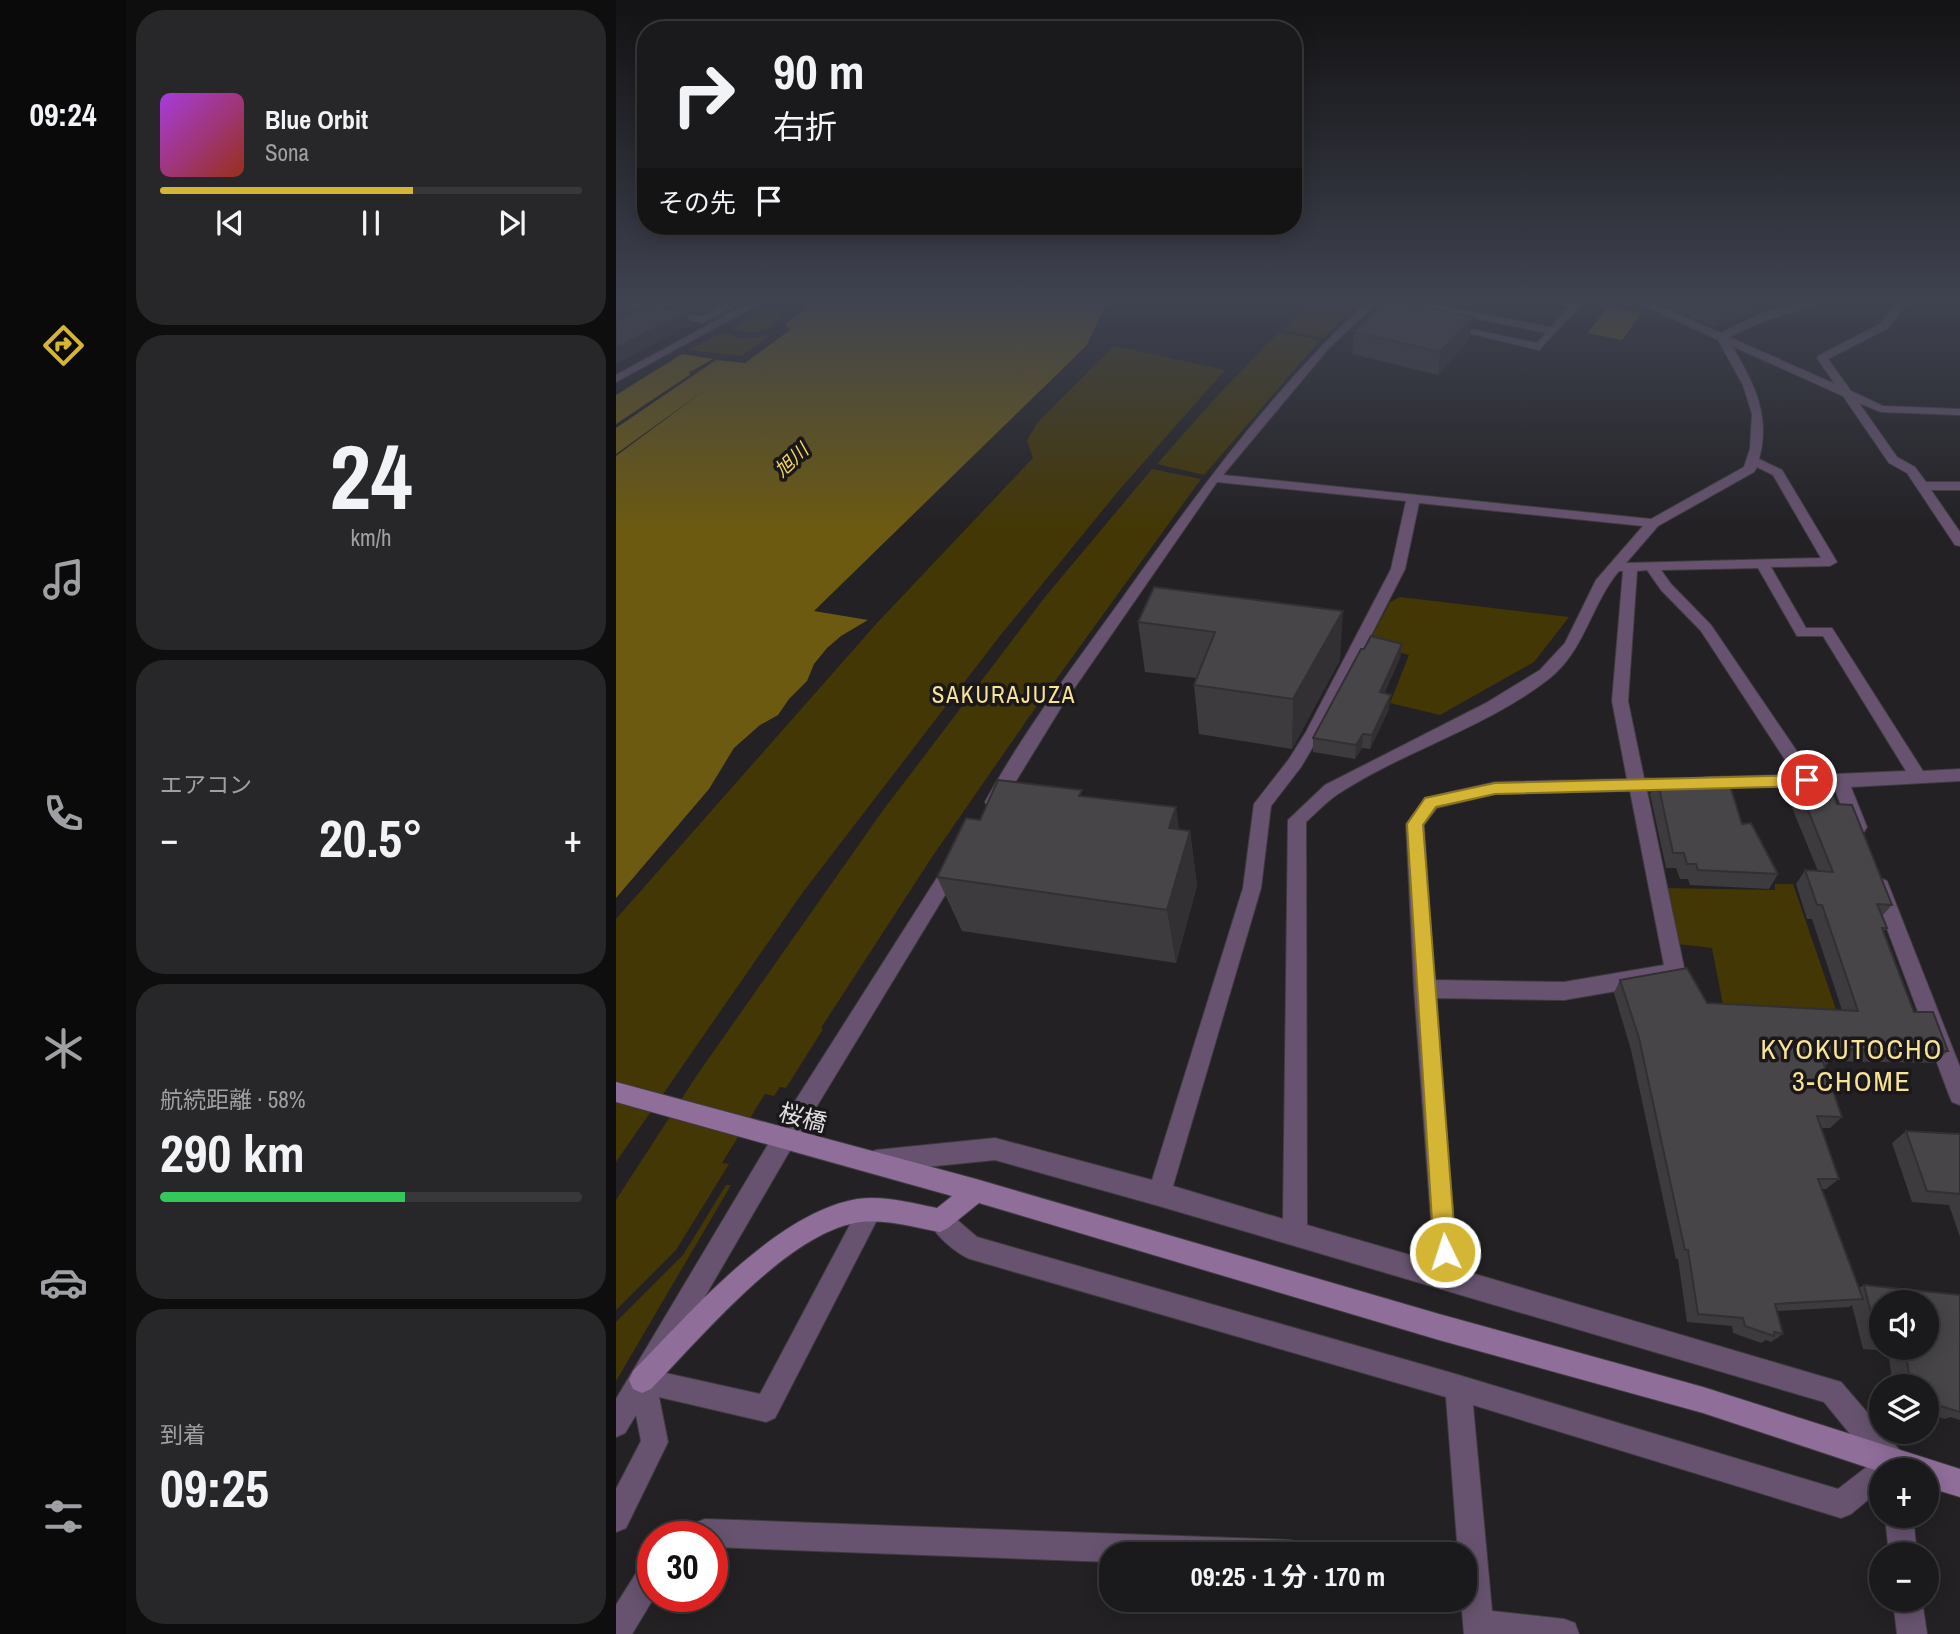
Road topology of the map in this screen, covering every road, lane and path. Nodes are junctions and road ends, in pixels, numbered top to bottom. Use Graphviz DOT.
graph roads {
  1 [pos="1300,375"];
  2 [pos="1743,375"];
  3 [pos="1806,375"];
  4 [pos="1833,375"];
  5 [pos="1845,393"];
  6 [pos="1960,412"];
  7 [pos="1753,461"];
  8 [pos="1214,478"];
  9 [pos="1921,485"];
  10 [pos="1960,486"];
  11 [pos="1413,499"];
  12 [pos="1653,523"];
  13 [pos="1960,542"];
  14 [pos="1762,563"];
  15 [pos="1623,567"];
  16 [pos="1651,567"];
  17 [pos="1960,775"];
  18 [pos="1918,777"];
  19 [pos="1807,780"];
  20 [pos="1840,781"];
  21 [pos="1639,785"];
  22 [pos="983,819"];
  23 [pos="1864,844"];
  24 [pos="961,854"];
  25 [pos="1874,869"];
  26 [pos="1424,989"];
  27 [pos="616,1092"];
  28 [pos="1960,1095"];
  29 [pos="784,1139"];
  30 [pos="869,1162"];
  31 [pos="976,1191"];
  32 [pos="1159,1194"];
  33 [pos="870,1210"];
  34 [pos="940,1220"];
  35 [pos="1295,1234"];
  36 [pos="1447,1279"];
  37 [pos="642,1380"];
  38 [pos="1458,1388"];
  39 [pos="616,1424"];
  40 [pos="1884,1458"];
  41 [pos="1869,1460"];
  42 [pos="1939,1477"];
  43 [pos="1960,1483"];
  44 [pos="1869,1485"];
  45 [pos="616,1518"];
  46 [pos="728,1534"];
  47 [pos="1468,1542"];
  48 [pos="1099,1547"];
  49 [pos="637,1598"];
  50 [pos="1909,1612"];
  51 [pos="1478,1629"];
  52 [pos="616,1633"];
  53 [pos="1564,1634"];
  54 [pos="1912,1634"];
  1 -- 8 [label="street"];
  2 -- 7 [label="street"];
  3 -- 5 [label="street"];
  4 -- 5 [label="street"];
  5 -- 6 [label="street"];
  5 -- 9 [label="street"];
  7 -- 12 [label="street"];
  7 -- 14 [label="street"];
  8 -- 11 [label="street"];
  8 -- 22 [label="street"];
  9 -- 10 [label="street"];
  9 -- 13 [label="street"];
  11 -- 12 [label="street"];
  11 -- 32 [label="street"];
  12 -- 15 [label="street"];
  14 -- 16 [label="street"];
  14 -- 18 [label="street"];
  15 -- 16 [label="street"];
  15 -- 21 [label="street"];
  15 -- 35 [label="street"];
  16 -- 19 [label="street"];
  17 -- 18 [label="street"];
  18 -- 20 [label="street"];
  19 -- 20 [label="street"];
  19 -- 21 [label="street"];
  20 -- 23 [label="street"];
  21 -- 26 [label="street"];
  21 -- 26 [label="street"];
  24 -- 29 [label="street"];
  25 -- 28 [label="street"];
  26 -- 36 [label="street"];
  27 -- 29 [label="street, 桜橋"];
  29 -- 30 [label="street, 桜橋"];
  29 -- 37 [label="street"];
  30 -- 31 [label="street, 桜橋"];
  30 -- 32 [label="street"];
  31 -- 34 [label="street"];
  31 -- 41 [label="street, 桜橋"];
  32 -- 35 [label="street"];
  33 -- 34 [label="street"];
  33 -- 37 [label="street"];
  33 -- 37 [label="street"];
  34 -- 38 [label="street"];
  35 -- 36 [label="street"];
  36 -- 40 [label="street"];
  37 -- 39 [label="street"];
  37 -- 45 [label="street"];
  38 -- 44 [label="street"];
  38 -- 47 [label="street"];
  42 -- 43 [label="street"];
  46 -- 48 [label="street"];
  49 -- 52 [label="street"];
  50 -- 54 [label="street"];
  51 -- 53 [label="street"];
}
